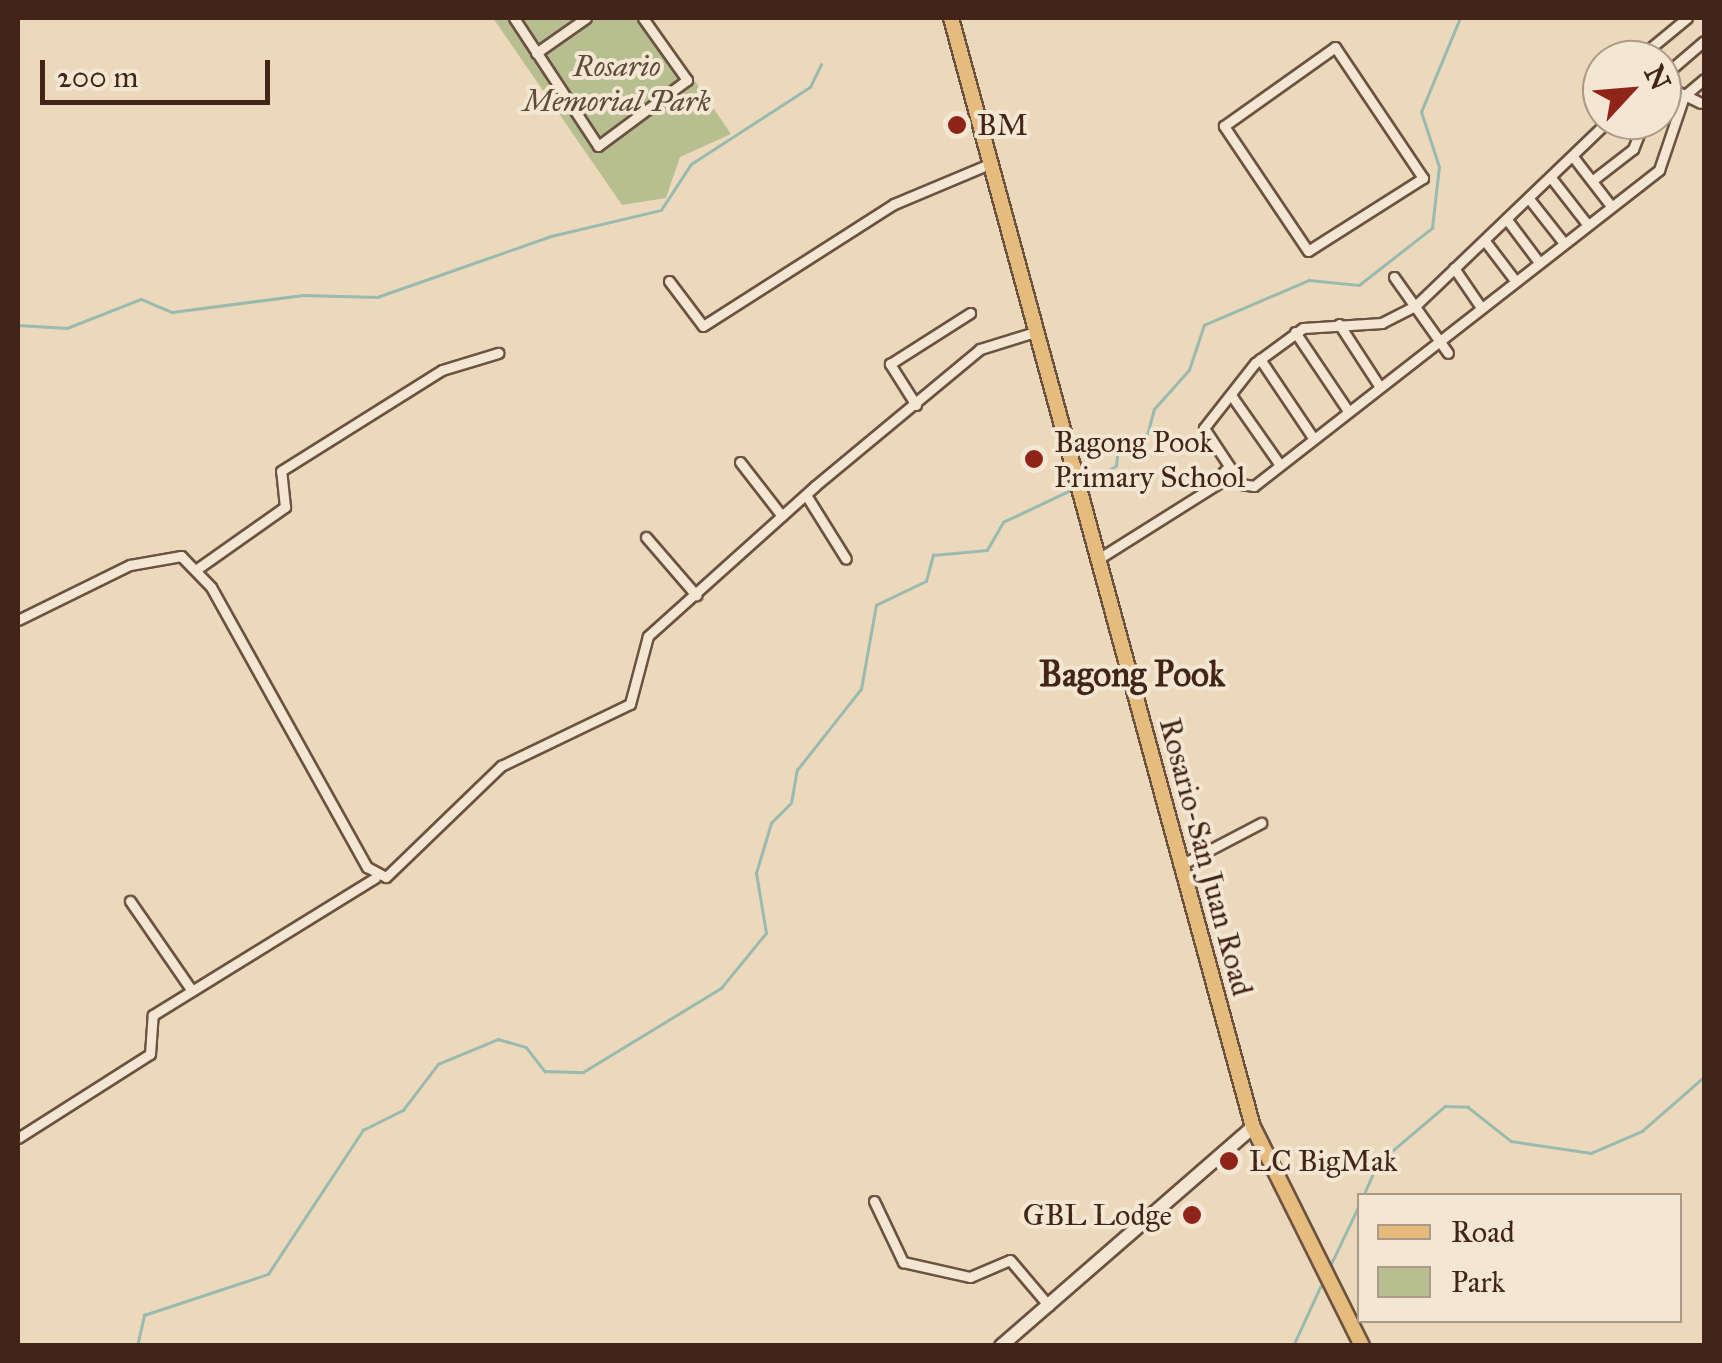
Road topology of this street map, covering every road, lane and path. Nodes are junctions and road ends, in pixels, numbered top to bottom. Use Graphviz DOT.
graph roads {
  1 [pos="514,18"];
  2 [pos="586,18"];
  3 [pos="643,18"];
  4 [pos="952,18"];
  5 [pos="1687,18"];
  6 [pos="1660,40"];
  7 [pos="1704,42"];
  8 [pos="1335,47"];
  9 [pos="536,53"];
  10 [pos="1682,62"];
  11 [pos="1704,79"];
  12 [pos="1684,96"];
  13 [pos="1701,104"];
  14 [pos="1591,140"];
  15 [pos="1636,140"];
  16 [pos="1574,158"];
  17 [pos="989,164"];
  18 [pos="1552,179"];
  19 [pos="1593,180"];
  20 [pos="1530,200"];
  21 [pos="1610,206"];
  22 [pos="1508,220"];
  23 [pos="1588,224"];
  24 [pos="1485,241"];
  25 [pos="1563,242"];
  26 [pos="1538,261"];
  27 [pos="1454,268"];
  28 [pos="1394,277"];
  29 [pos="1514,280"];
  30 [pos="669,281"];
  31 [pos="1415,306"];
  32 [pos="1480,306"];
  33 [pos="970,313"];
  34 [pos="1338,324"];
  35 [pos="1036,332"];
  36 [pos="1295,332"];
  37 [pos="1439,338"];
  38 [pos="1448,352"];
  39 [pos="498,354"];
  40 [pos="1260,358"];
  41 [pos="1378,384"];
  42 [pos="1232,395"];
  43 [pos="916,405"];
  44 [pos="1348,410"];
  45 [pos="1313,438"];
  46 [pos="740,462"];
  47 [pos="1280,465"];
  48 [pos="1230,470"];
  49 [pos="806,494"];
  50 [pos="782,516"];
  51 [pos="646,537"];
  52 [pos="1103,556"];
  53 [pos="846,559"];
  54 [pos="197,569"];
  55 [pos="696,596"];
  56 [pos="18,620"];
  57 [pos="1262,823"];
  58 [pos="1179,866"];
  59 [pos="375,878"];
  60 [pos="130,901"];
  61 [pos="192,991"];
  62 [pos="1253,1127"];
  63 [pos="18,1138"];
  64 [pos="874,1201"];
  65 [pos="1052,1309"];
  66 [pos="1001,1346"];
  67 [pos="1362,1346"];
  1 -- 9 [label="street"];
  2 -- 9 [label="street"];
  3 -- 9 [label="street"];
  4 -- 17 [label="main road, Rosario-San Juan Road"];
  5 -- 6 [label="street"];
  7 -- 10 [label="street"];
  8 -- 8 [label="street"];
  11 -- 12 [label="street"];
  12 -- 13 [label="street"];
  12 -- 21 [label="street"];
  14 -- 16 [label="street"];
  15 -- 19 [label="street"];
  16 -- 18 [label="street"];
  16 -- 19 [label="street"];
  17 -- 30 [label="street"];
  17 -- 35 [label="main road, Rosario-San Juan Road"];
  18 -- 20 [label="street"];
  18 -- 23 [label="street"];
  19 -- 21 [label="street"];
  20 -- 22 [label="street"];
  20 -- 25 [label="street"];
  21 -- 23 [label="street"];
  22 -- 24 [label="street"];
  22 -- 26 [label="street"];
  23 -- 25 [label="street"];
  24 -- 27 [label="street"];
  24 -- 29 [label="street"];
  25 -- 26 [label="street"];
  26 -- 29 [label="street"];
  27 -- 31 [label="street"];
  27 -- 32 [label="street"];
  28 -- 31 [label="street"];
  29 -- 32 [label="street"];
  31 -- 34 [label="street"];
  31 -- 37 [label="street"];
  32 -- 37 [label="street"];
  33 -- 43 [label="street"];
  34 -- 36 [label="street"];
  34 -- 41 [label="street"];
  35 -- 43 [label="street"];
  35 -- 52 [label="main road, Rosario-San Juan Road"];
  36 -- 40 [label="street"];
  36 -- 44 [label="street"];
  37 -- 38 [label="street"];
  37 -- 41 [label="street"];
  39 -- 54 [label="street"];
  40 -- 42 [label="street"];
  40 -- 45 [label="street"];
  41 -- 44 [label="street"];
  42 -- 47 [label="street"];
  42 -- 48 [label="street"];
  43 -- 49 [label="street"];
  44 -- 45 [label="street"];
  45 -- 47 [label="street"];
  46 -- 50 [label="street"];
  47 -- 48 [label="street"];
  48 -- 52 [label="street"];
  49 -- 50 [label="street"];
  49 -- 53 [label="street"];
  50 -- 55 [label="street"];
  51 -- 55 [label="street"];
  52 -- 58 [label="main road, Rosario-San Juan Road"];
  54 -- 56 [label="street"];
  54 -- 59 [label="street"];
  55 -- 59 [label="street"];
  57 -- 58 [label="street"];
  58 -- 62 [label="main road, Rosario-San Juan Road"];
  59 -- 61 [label="street"];
  60 -- 61 [label="street"];
  61 -- 63 [label="street"];
  62 -- 65 [label="street"];
  62 -- 67 [label="main road, Rosario-San Juan Road"];
  64 -- 65 [label="street"];
  65 -- 66 [label="street"];
}
